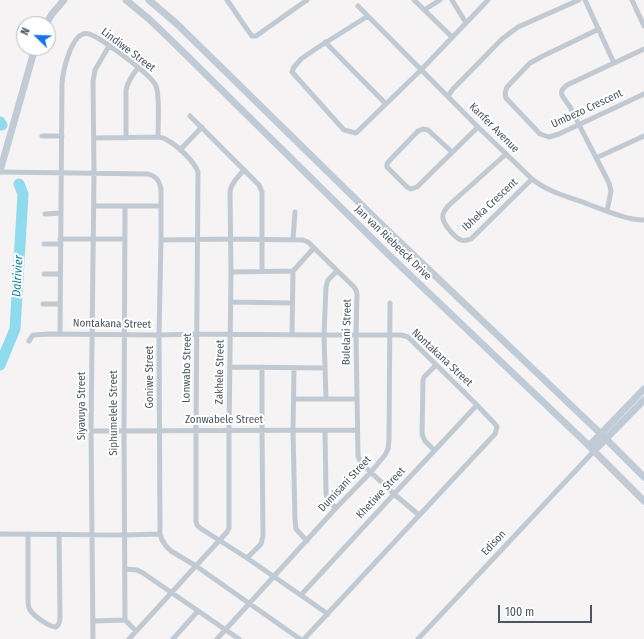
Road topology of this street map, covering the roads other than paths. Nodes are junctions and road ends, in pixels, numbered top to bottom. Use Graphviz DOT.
graph roads {
  1 [pos="64,0"];
  2 [pos="126,0"];
  3 [pos="149,0"];
  4 [pos="227,0"];
  5 [pos="307,0"];
  6 [pos="414,0"];
  7 [pos="440,0"];
  8 [pos="452,0"];
  9 [pos="488,0"];
  10 [pos="579,0"];
  11 [pos="585,0"];
  12 [pos="632,0"];
  13 [pos="358,6"];
  14 [pos="424,10"];
  15 [pos="52,16"];
  16 [pos="368,16"];
  17 [pos="466,23"];
  18 [pos="644,26"];
  19 [pos="599,29"];
  20 [pos="452,37"];
  21 [pos="325,42"];
  22 [pos="109,46"];
  23 [pos="644,49"];
  24 [pos="33,56"];
  25 [pos="614,63"];
  26 [pos="138,68"];
  27 [pos="421,70"];
  28 [pos="644,94"];
  29 [pos="448,96"];
  30 [pos="386,104"];
  31 [pos="190,116"];
  32 [pos="579,125"];
  33 [pos="202,127"];
  34 [pos="478,127"];
  35 [pos="42,136"];
  36 [pos="62,136"];
  37 [pos="644,136"];
  38 [pos="158,137"];
  39 [pos="94,138"];
  40 [pos="126,138"];
  41 [pos="180,150"];
  42 [pos="452,152"];
  43 [pos="506,154"];
  44 [pos="596,158"];
  45 [pos="244,170"];
  46 [pos="0,172"];
  47 [pos="62,173"];
  48 [pos="94,173"];
  49 [pos="532,179"];
  50 [pos="94,206"];
  51 [pos="125,206"];
  52 [pos="161,206"];
  53 [pos="607,211"];
  54 [pos="295,212"];
  55 [pos="61,213"];
  56 [pos="46,214"];
  57 [pos="644,220"];
  58 [pos="231,238"];
  59 [pos="93,239"];
  60 [pos="124,239"];
  61 [pos="198,239"];
  62 [pos="263,239"];
  63 [pos="293,239"];
  64 [pos="161,240"];
  65 [pos="60,242"];
  66 [pos="44,244"];
  67 [pos="314,248"];
  68 [pos="262,271"];
  69 [pos="337,271"];
  70 [pos="232,272"];
  71 [pos="293,272"];
  72 [pos="44,274"];
  73 [pos="60,274"];
  74 [pos="231,302"];
  75 [pos="292,303"];
  76 [pos="390,303"];
  77 [pos="43,304"];
  78 [pos="60,304"];
  79 [pos="60,334"];
  80 [pos="92,334"];
  81 [pos="124,334"];
  82 [pos="197,334"];
  83 [pos="230,334"];
  84 [pos="160,335"];
  85 [pos="292,335"];
  86 [pos="390,335"];
  87 [pos="324,336"];
  88 [pos="356,336"];
  89 [pos="28,341"];
  90 [pos="436,365"];
  91 [pos="230,367"];
  92 [pos="262,367"];
  93 [pos="294,368"];
  94 [pos="325,368"];
  95 [pos="644,389"];
  96 [pos="294,399"];
  97 [pos="326,399"];
  98 [pos="356,399"];
  99 [pos="644,400"];
  100 [pos="477,405"];
  101 [pos="160,430"];
  102 [pos="196,430"];
  103 [pos="293,430"];
  104 [pos="357,430"];
  105 [pos="91,431"];
  106 [pos="124,431"];
  107 [pos="229,431"];
  108 [pos="262,431"];
  109 [pos="325,431"];
  110 [pos="603,436"];
  111 [pos="591,448"];
  112 [pos="434,450"];
  113 [pos="371,472"];
  114 [pos="644,477"];
  115 [pos="394,494"];
  116 [pos="644,501"];
  117 [pos="336,508"];
  118 [pos="419,515"];
  119 [pos="0,534"];
  120 [pos="28,534"];
  121 [pos="59,534"];
  122 [pos="160,534"];
  123 [pos="92,535"];
  124 [pos="124,535"];
  125 [pos="220,540"];
  126 [pos="307,541"];
  127 [pos="248,558"];
  128 [pos="196,566"];
  129 [pos="125,569"];
  130 [pos="274,577"];
  131 [pos="172,592"];
  132 [pos="301,595"];
  133 [pos="250,603"];
  134 [pos="198,611"];
  135 [pos="328,614"];
  136 [pos="125,620"];
  137 [pos="93,621"];
  138 [pos="226,630"];
  139 [pos="136,631"];
  140 [pos="93,639"];
  141 [pos="129,639"];
  142 [pos="173,639"];
  143 [pos="217,639"];
  144 [pos="239,639"];
  145 [pos="300,639"];
  146 [pos="304,639"];
  147 [pos="418,639"];
  1 -- 15 [label="main road"];
  2 -- 111 [label="main road, Jan van Riebeeck Drive"];
  3 -- 110 [label="main road, Jan van Riebeeck Drive"];
  4 -- 5 [label="street"];
  6 -- 14 [label="street"];
  7 -- 14 [label="street"];
  8 -- 17 [label="street"];
  9 -- 17 [label="street"];
  10 -- 29 [label="street"];
  11 -- 19 [label="street"];
  12 -- 18 [label="street"];
  13 -- 16 [label="street, Kanfer Avenue"];
  14 -- 20 [label="street"];
  16 -- 21 [label="street"];
  16 -- 27 [label="street, Kanfer Avenue"];
  17 -- 20 [label="street"];
  19 -- 25 [label="street"];
  19 -- 32 [label="street, Umbezo Crescent"];
  20 -- 27 [label="street"];
  21 -- 30 [label="street"];
  21 -- 30 [label="street"];
  22 -- 26 [label="street, Lindiwe Street"];
  22 -- 36 [label="street, Lindiwe Street"];
  22 -- 39 [label="street, Siyavuya Street"];
  23 -- 25 [label="street"];
  24 -- 46 [label="main road"];
  25 -- 32 [label="street"];
  26 -- 38 [label="street, Lindiwe Street"];
  26 -- 40 [label="street"];
  27 -- 29 [label="street, Kanfer Avenue"];
  27 -- 30 [label="street"];
  28 -- 32 [label="street, Umbezo Crescent"];
  29 -- 34 [label="street, Kanfer Avenue"];
  31 -- 33 [label="street"];
  32 -- 44 [label="street"];
  33 -- 41 [label="street"];
  33 -- 45 [label="street"];
  34 -- 42 [label="street"];
  34 -- 43 [label="street, Kanfer Avenue"];
  35 -- 36 [label="street"];
  36 -- 47 [label="street, Lindiwe Street"];
  37 -- 44 [label="street"];
  38 -- 40 [label="street, Lonwabo Street"];
  38 -- 41 [label="street, Lonwabo Street"];
  39 -- 40 [label="street, Lonwabo Street"];
  39 -- 48 [label="street, Siyavuya Street"];
  41 -- 61 [label="street, Lonwabo Street"];
  42 -- 42 [label="street"];
  43 -- 49 [label="street, Kanfer Avenue"];
  43 -- 49 [label="street, Ibheka Crescent"];
  44 -- 53 [label="street"];
  45 -- 58 [label="street, Zakhele Street"];
  45 -- 62 [label="street"];
  46 -- 47 [label="street, Goniwe Street"];
  47 -- 48 [label="street, Goniwe Street"];
  47 -- 55 [label="street, Lindiwe Street"];
  48 -- 50 [label="street, Siyavuya Street"];
  48 -- 52 [label="street, Goniwe Street"];
  49 -- 53 [label="street, Kanfer Avenue"];
  50 -- 51 [label="street"];
  50 -- 59 [label="street, Siyavuya Street"];
  51 -- 52 [label="street"];
  51 -- 60 [label="street, Siphumelele Street"];
  52 -- 64 [label="street, Goniwe Street"];
  53 -- 57 [label="street, Kanfer Avenue"];
  54 -- 63 [label="street"];
  55 -- 56 [label="street"];
  55 -- 65 [label="street, Lindiwe Street"];
  58 -- 61 [label="street, Bulelani Street"];
  58 -- 62 [label="street, Bulelani Street"];
  58 -- 70 [label="street, Zakhele Street"];
  59 -- 60 [label="street"];
  59 -- 65 [label="street"];
  59 -- 80 [label="street, Siyavuya Street"];
  60 -- 81 [label="street, Siphumelele Street"];
  61 -- 64 [label="street, Bulelani Street"];
  61 -- 82 [label="street, Lonwabo Street"];
  62 -- 63 [label="street, Bulelani Street"];
  62 -- 68 [label="street"];
  63 -- 67 [label="street, Bulelani Street"];
  64 -- 84 [label="street, Goniwe Street"];
  65 -- 66 [label="street"];
  65 -- 73 [label="street, Lindiwe Street"];
  67 -- 69 [label="street, Bulelani Street"];
  67 -- 71 [label="street"];
  68 -- 70 [label="street"];
  68 -- 71 [label="street"];
  69 -- 87 [label="street"];
  69 -- 88 [label="street, Bulelani Street"];
  70 -- 74 [label="street, Zakhele Street"];
  71 -- 75 [label="street"];
  72 -- 73 [label="street"];
  73 -- 78 [label="street, Lindiwe Street"];
  74 -- 75 [label="street"];
  74 -- 83 [label="street, Zakhele Street"];
  75 -- 85 [label="street"];
  76 -- 86 [label="street, Dumisani Street"];
  77 -- 78 [label="street"];
  78 -- 79 [label="street, Lindiwe Street"];
  79 -- 80 [label="street, Nontakana Street"];
  79 -- 89 [label="street, Nontakana Street"];
  80 -- 81 [label="street, Nontakana Street"];
  80 -- 105 [label="street, Siyavuya Street"];
  81 -- 84 [label="street, Nontakana Street"];
  81 -- 106 [label="street, Siphumelele Street"];
  82 -- 83 [label="street, Nontakana Street"];
  82 -- 84 [label="street, Nontakana Street"];
  82 -- 102 [label="street, Lonwabo Street"];
  83 -- 85 [label="street, Nontakana Street"];
  83 -- 91 [label="street, Zakhele Street"];
  84 -- 101 [label="street, Goniwe Street"];
  85 -- 87 [label="street, Nontakana Street"];
  86 -- 88 [label="street, Nontakana Street"];
  86 -- 90 [label="street, Nontakana Street"];
  86 -- 113 [label="street, Dumisani Street"];
  87 -- 88 [label="street, Nontakana Street"];
  87 -- 94 [label="street"];
  88 -- 98 [label="street, Bulelani Street"];
  90 -- 100 [label="street, Nontakana Street"];
  90 -- 112 [label="street"];
  91 -- 92 [label="street"];
  91 -- 107 [label="street, Zakhele Street"];
  92 -- 93 [label="street"];
  92 -- 108 [label="street"];
  93 -- 94 [label="street"];
  93 -- 96 [label="street"];
  94 -- 97 [label="street"];
  95 -- 110 [label="main road"];
  96 -- 97 [label="street"];
  96 -- 103 [label="street"];
  97 -- 98 [label="street"];
  98 -- 104 [label="street, Bulelani Street"];
  99 -- 110 [label="main road"];
  100 -- 112 [label="street, Khetiwe Street"];
  100 -- 118 [label="street, Nontakana Street"];
  101 -- 102 [label="street, Zonwabele Street"];
  101 -- 106 [label="street, Zonwabele Street"];
  101 -- 122 [label="street, Goniwe Street"];
  102 -- 107 [label="street, Zonwabele Street"];
  102 -- 125 [label="street, Lonwabo Street"];
  103 -- 108 [label="street, Zonwabele Street"];
  103 -- 109 [label="street, Zonwabele Street"];
  103 -- 126 [label="street"];
  104 -- 109 [label="street, Zonwabele Street"];
  104 -- 113 [label="street, Bulelani Street"];
  105 -- 106 [label="street, Zonwabele Street"];
  105 -- 123 [label="street, Siyavuya Street"];
  106 -- 124 [label="street, Siphumelele Street"];
  107 -- 108 [label="street, Zonwabele Street"];
  107 -- 125 [label="street, Zakhele Street"];
  108 -- 127 [label="street"];
  109 -- 117 [label="street"];
  110 -- 111 [label="main road"];
  110 -- 114 [label="main road, Jan van Riebeeck Drive"];
  111 -- 116 [label="main road, Jan van Riebeeck Drive"];
  111 -- 147 [label="street, Edison"];
  112 -- 115 [label="street, Khetiwe Street"];
  113 -- 115 [label="street, Bulelani Street"];
  113 -- 117 [label="street, Dumisani Street"];
  115 -- 118 [label="street, Bulelani Street"];
  115 -- 132 [label="street, Khetiwe Street"];
  117 -- 126 [label="street, Dumisani Street"];
  118 -- 135 [label="street, Nontakana Street"];
  119 -- 120 [label="street"];
  120 -- 121 [label="street"];
  120 -- 121 [label="street"];
  121 -- 123 [label="street"];
  122 -- 124 [label="street"];
  122 -- 128 [label="street"];
  123 -- 124 [label="street"];
  123 -- 137 [label="street, Siyavuya Street"];
  124 -- 129 [label="street, Siphumelele Street"];
  125 -- 127 [label="street, Lonwabo Street"];
  125 -- 128 [label="street, Zakhele Street"];
  126 -- 130 [label="street, Dumisani Street"];
  127 -- 130 [label="street, Lonwabo Street"];
  128 -- 131 [label="street"];
  128 -- 133 [label="street"];
  129 -- 131 [label="street"];
  129 -- 136 [label="street, Siphumelele Street"];
  130 -- 132 [label="street, Lonwabo Street"];
  130 -- 133 [label="street, Dumisani Street"];
  131 -- 134 [label="street"];
  131 -- 139 [label="street"];
  132 -- 135 [label="street, Lonwabo Street"];
  133 -- 138 [label="street, Dumisani Street"];
  133 -- 145 [label="street"];
  134 -- 138 [label="street"];
  134 -- 142 [label="street"];
  135 -- 146 [label="street, Nontakana Street"];
  136 -- 137 [label="street"];
  136 -- 139 [label="street"];
  137 -- 140 [label="street, Siyavuya Street"];
  138 -- 143 [label="street, Dumisani Street"];
  138 -- 144 [label="street"];
  139 -- 141 [label="street"];
}
